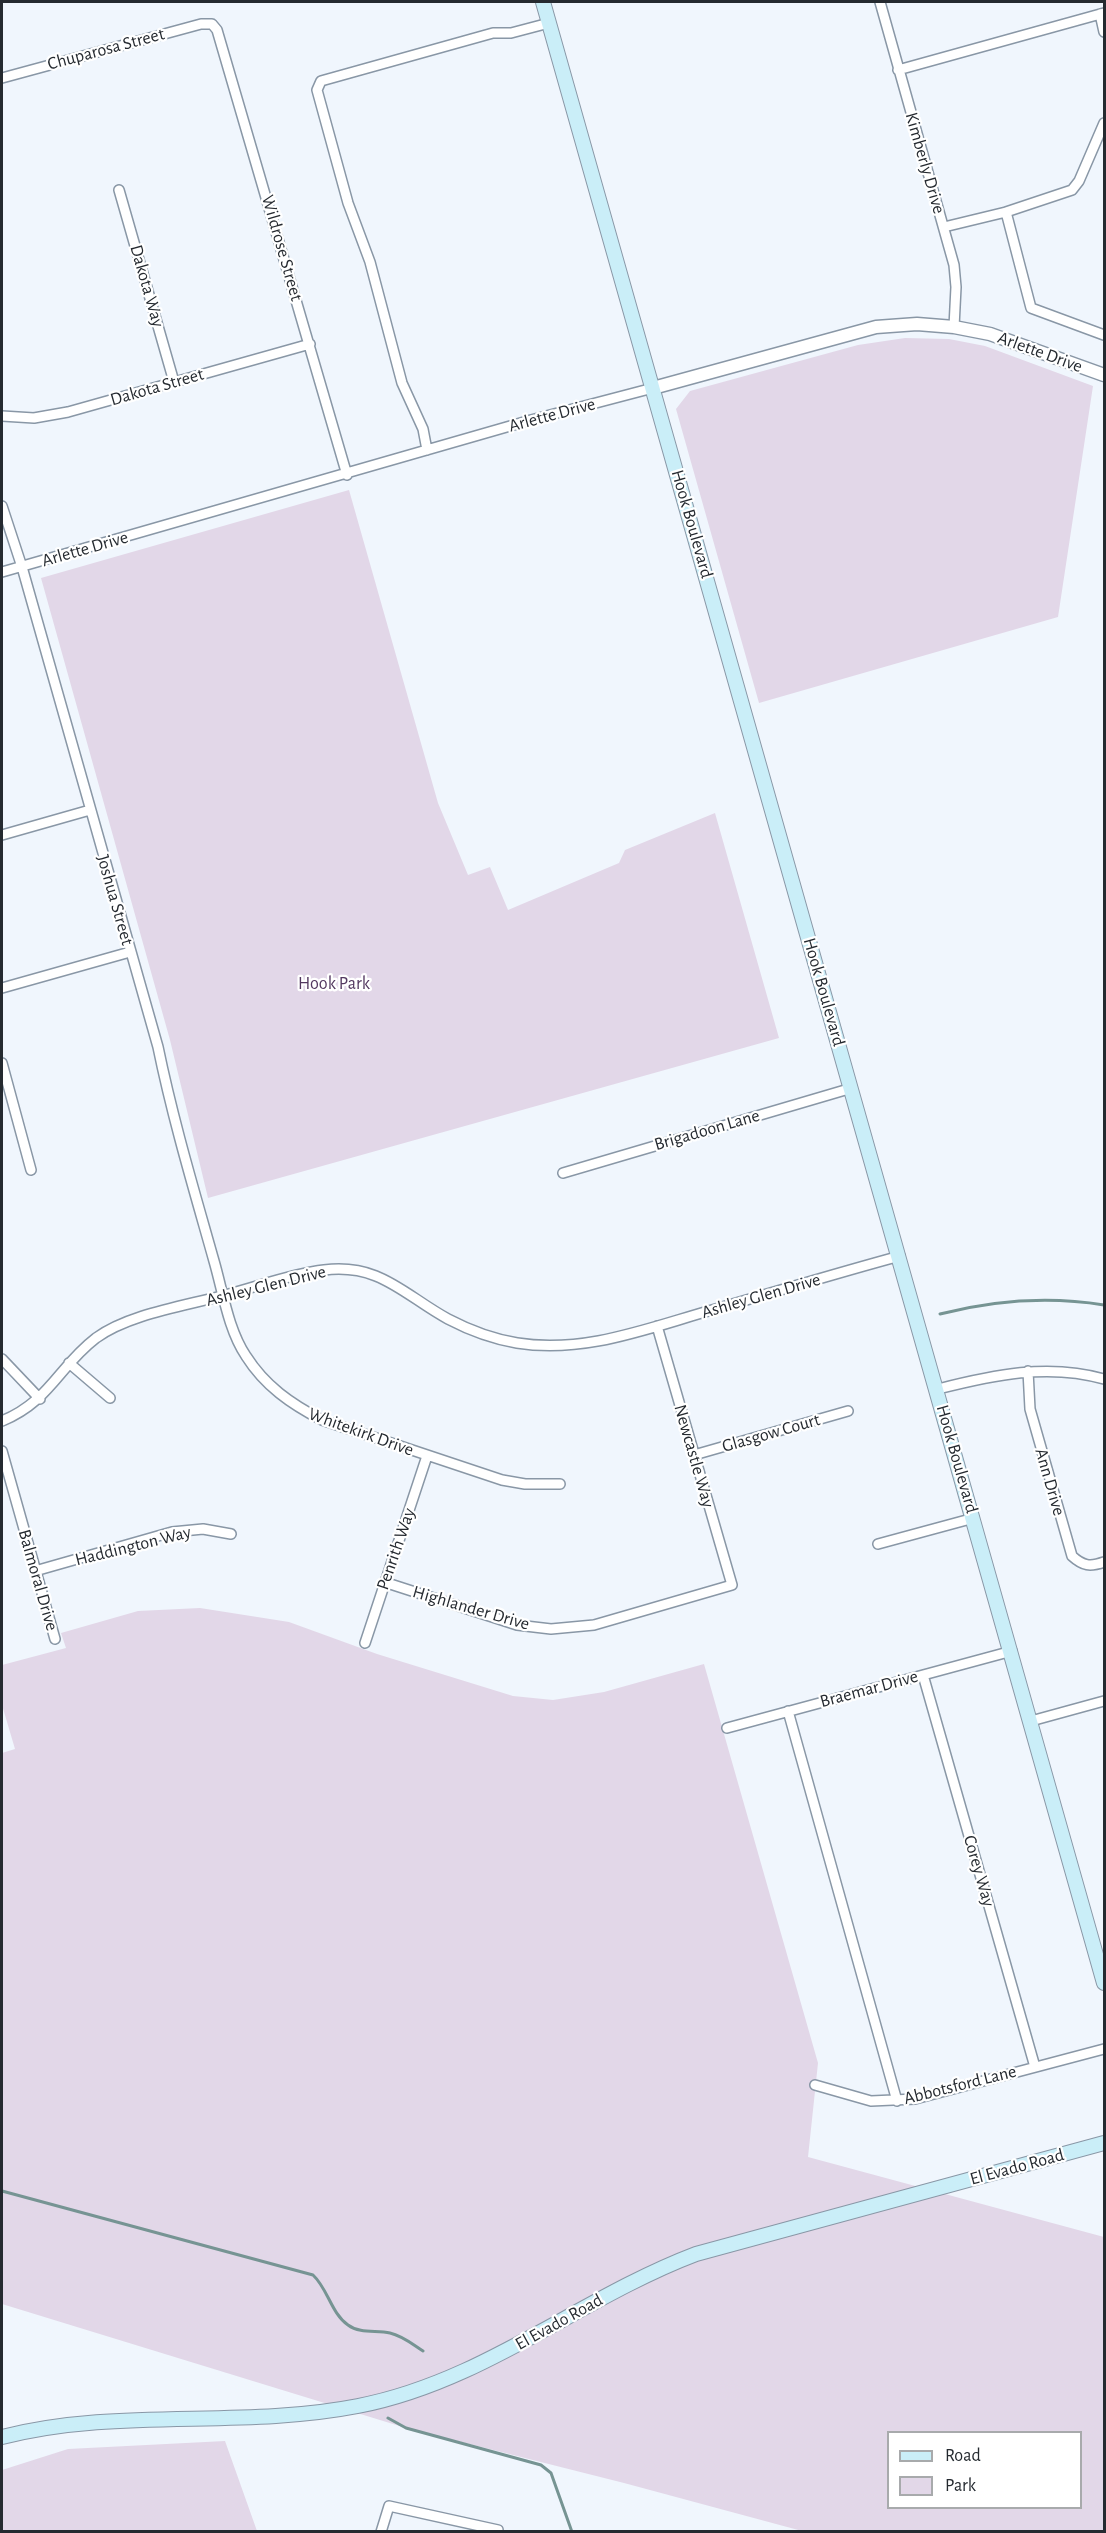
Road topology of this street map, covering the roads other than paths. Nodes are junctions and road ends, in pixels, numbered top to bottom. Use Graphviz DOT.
graph roads {
  1 [pos="543,2"];
  2 [pos="880,2"];
  3 [pos="1102,14"];
  4 [pos="549,23"];
  5 [pos="212,24"];
  6 [pos="1104,32"];
  7 [pos="898,70"];
  8 [pos="2,78"];
  9 [pos="1104,123"];
  10 [pos="119,190"];
  11 [pos="1006,212"];
  12 [pos="944,227"];
  13 [pos="954,327"];
  14 [pos="1104,335"];
  15 [pos="310,344"];
  16 [pos="1104,375"];
  17 [pos="174,382"];
  18 [pos="653,388"];
  19 [pos="2,416"];
  20 [pos="427,450"];
  21 [pos="347,475"];
  22 [pos="2,506"];
  23 [pos="22,567"];
  24 [pos="2,572"];
  25 [pos="90,810"];
  26 [pos="2,835"];
  27 [pos="130,952"];
  28 [pos="2,988"];
  29 [pos="2,1063"];
  30 [pos="852,1088"];
  31 [pos="31,1170"];
  32 [pos="563,1173"];
  33 [pos="900,1256"];
  34 [pos="224,1296"];
  35 [pos="657,1326"];
  36 [pos="2,1359"];
  37 [pos="69,1364"];
  38 [pos="1028,1371"];
  39 [pos="1104,1379"];
  40 [pos="938,1389"];
  41 [pos="110,1398"];
  42 [pos="40,1399"];
  43 [pos="848,1411"];
  44 [pos="2,1421"];
  45 [pos="2,1451"];
  46 [pos="694,1455"];
  47 [pos="427,1456"];
  48 [pos="560,1484"];
  49 [pos="974,1518"];
  50 [pos="231,1534"];
  51 [pos="878,1544"];
  52 [pos="1104,1562"];
  53 [pos="35,1571"];
  54 [pos="384,1582"];
  55 [pos="732,1585"];
  56 [pos="55,1639"];
  57 [pos="365,1643"];
  58 [pos="1012,1651"];
  59 [pos="923,1675"];
  60 [pos="1104,1701"];
  61 [pos="788,1711"];
  62 [pos="1031,1721"];
  63 [pos="727,1728"];
  64 [pos="1104,1983"];
  65 [pos="1104,2049"];
  66 [pos="1035,2067"];
  67 [pos="815,2085"];
  68 [pos="897,2101"];
  69 [pos="1104,2142"];
  70 [pos="2,2436"];
  71 [pos="498,2531"];
  72 [pos="381,2532"];
  1 -- 4 [label="main road, Hook Boulevard"];
  2 -- 7 [label="street, Kimberly Drive"];
  3 -- 6 [label="street"];
  3 -- 7 [label="street"];
  4 -- 18 [label="main road, Hook Boulevard"];
  4 -- 20 [label="street"];
  5 -- 8 [label="street, Chuparosa Street"];
  5 -- 15 [label="street, Wildrose Street"];
  7 -- 12 [label="street, Kimberly Drive"];
  9 -- 11 [label="street"];
  10 -- 17 [label="street, Dakota Way"];
  11 -- 12 [label="street"];
  11 -- 14 [label="street"];
  12 -- 13 [label="street, Kimberly Drive"];
  13 -- 16 [label="street, Arlette Drive"];
  13 -- 18 [label="street, Arlette Drive"];
  15 -- 17 [label="street, Dakota Street"];
  15 -- 21 [label="street, Wildrose Street"];
  17 -- 19 [label="street, Dakota Street"];
  18 -- 20 [label="street, Arlette Drive"];
  18 -- 30 [label="main road, Hook Boulevard"];
  20 -- 21 [label="street, Arlette Drive"];
  21 -- 23 [label="street, Arlette Drive"];
  22 -- 23 [label="street, Joshua Street"];
  23 -- 24 [label="street, Arlette Drive"];
  23 -- 25 [label="street, Joshua Street"];
  25 -- 26 [label="street"];
  25 -- 27 [label="street, Joshua Street"];
  27 -- 28 [label="street"];
  27 -- 34 [label="street, Joshua Street"];
  29 -- 31 [label="street"];
  30 -- 32 [label="street, Brigadoon Lane"];
  30 -- 33 [label="main road, Hook Boulevard"];
  33 -- 35 [label="street, Ashley Glen Drive"];
  33 -- 40 [label="main road, Hook Boulevard"];
  34 -- 35 [label="street, Ashley Glen Drive"];
  34 -- 37 [label="street, Ashley Glen Drive"];
  34 -- 47 [label="street, Whitekirk Drive"];
  35 -- 46 [label="street, Newcastle Way"];
  36 -- 42 [label="street"];
  37 -- 41 [label="street"];
  37 -- 42 [label="street, Ashley Glen Drive"];
  38 -- 39 [label="street"];
  38 -- 40 [label="street"];
  38 -- 52 [label="street, Ann Drive"];
  40 -- 49 [label="main road, Hook Boulevard"];
  42 -- 44 [label="street, Ashley Glen Drive"];
  43 -- 46 [label="street, Glasgow Court"];
  45 -- 53 [label="street, Balmoral Drive"];
  46 -- 55 [label="street, Newcastle Way"];
  47 -- 48 [label="street, Whitekirk Drive"];
  47 -- 54 [label="street, Penrith Way"];
  49 -- 51 [label="street"];
  49 -- 58 [label="main road, Hook Boulevard"];
  50 -- 53 [label="street, Haddington Way"];
  53 -- 56 [label="street, Balmoral Drive"];
  54 -- 55 [label="street, Highlander Drive"];
  54 -- 57 [label="street, Penrith Way"];
  58 -- 59 [label="street, Braemar Drive"];
  58 -- 62 [label="main road, Hook Boulevard"];
  59 -- 61 [label="street, Braemar Drive"];
  59 -- 66 [label="street, Corey Way"];
  60 -- 62 [label="street"];
  61 -- 63 [label="street, Braemar Drive"];
  61 -- 68 [label="street"];
  62 -- 64 [label="main road, Hook Boulevard"];
  65 -- 66 [label="street, Abbotsford Lane"];
  66 -- 68 [label="street, Abbotsford Lane"];
  67 -- 68 [label="street, Abbotsford Lane"];
  69 -- 70 [label="main road, El Evado Road"];
  71 -- 72 [label="street"];
}
